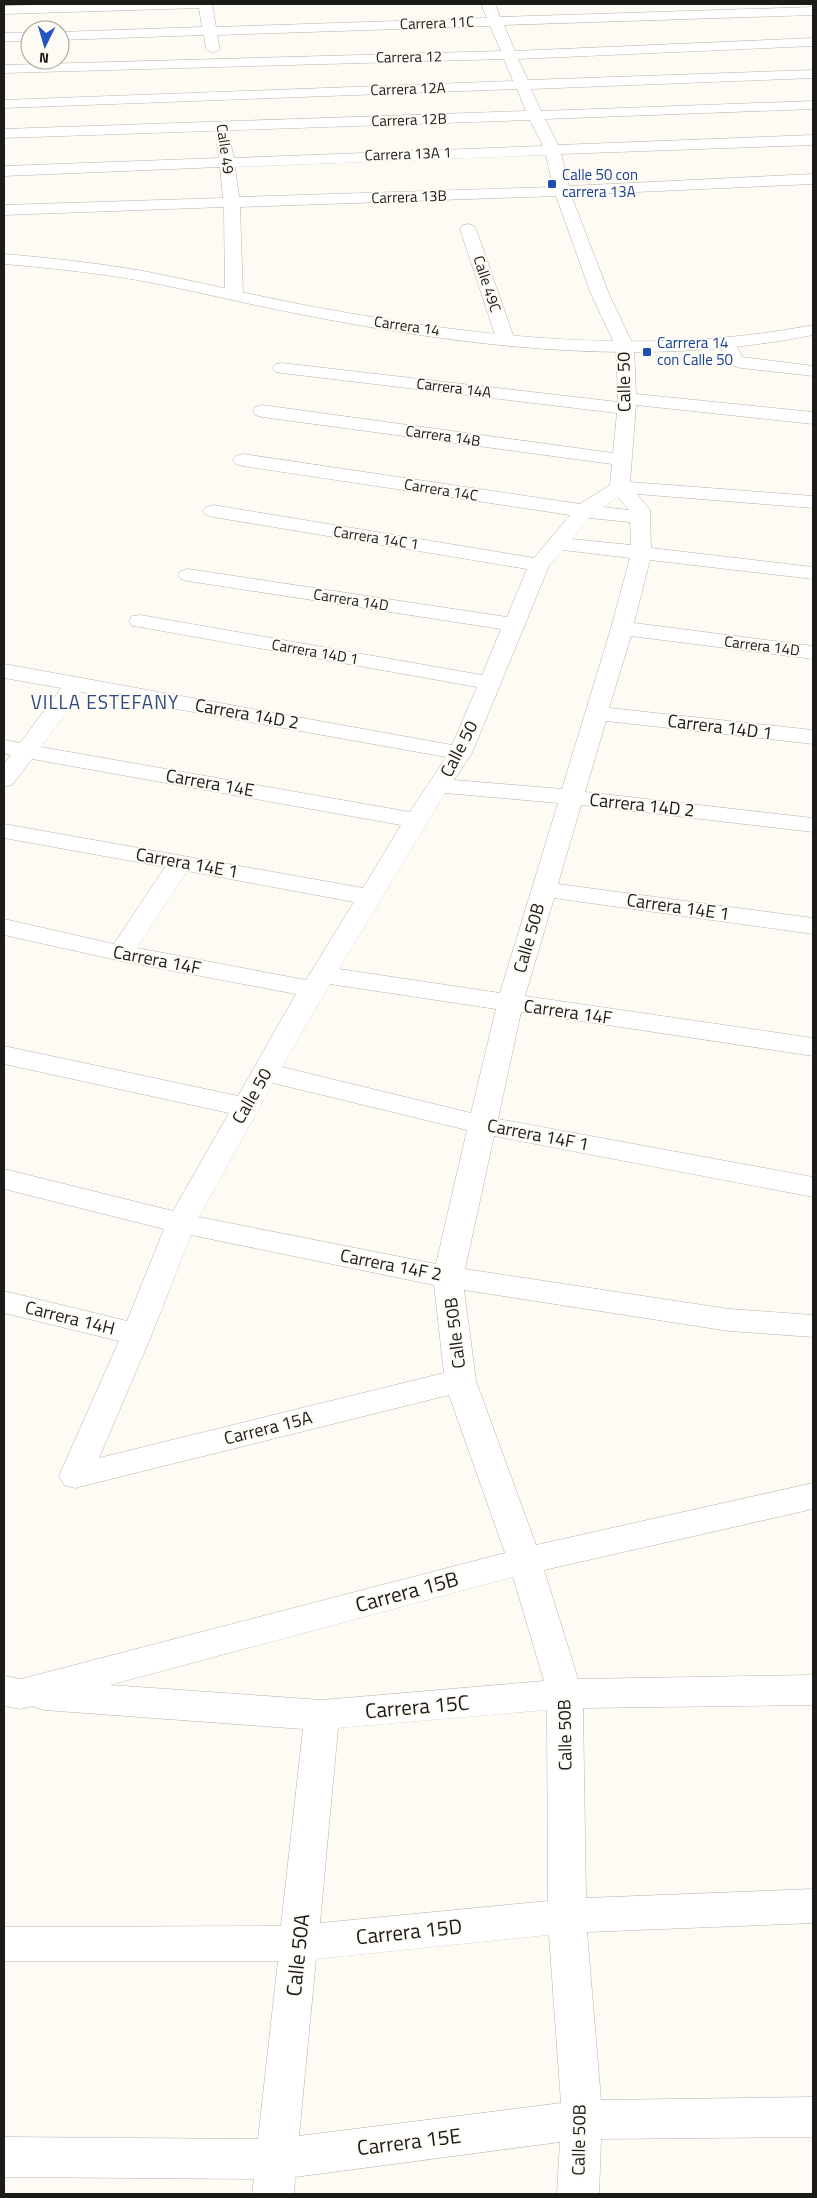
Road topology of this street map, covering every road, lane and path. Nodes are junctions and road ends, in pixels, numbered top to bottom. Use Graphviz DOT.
graph roads {
  1 [pos="204,4"];
  2 [pos="488,4"];
  3 [pos="810,4"];
  4 [pos="4,10"];
  5 [pos="813,10"];
  6 [pos="496,20"];
  7 [pos="210,31"];
  8 [pos="20,36"];
  9 [pos="70,36"];
  10 [pos="4,37"];
  11 [pos="813,42"];
  12 [pos="510,55"];
  13 [pos="215,62"];
  14 [pos="4,69"];
  15 [pos="813,74"];
  16 [pos="522,85"];
  17 [pos="218,95"];
  18 [pos="4,104"];
  19 [pos="813,105"];
  20 [pos="536,117"];
  21 [pos="222,126"];
  22 [pos="4,134"];
  23 [pos="813,140"];
  24 [pos="552,148"];
  25 [pos="227,161"];
  26 [pos="4,171"];
  27 [pos="813,179"];
  28 [pos="562,191"];
  29 [pos="232,204"];
  30 [pos="4,210"];
  31 [pos="468,229"];
  32 [pos="4,259"];
  33 [pos="234,296"];
  34 [pos="813,330"];
  35 [pos="505,338"];
  36 [pos="728,344"];
  37 [pos="625,347"];
  38 [pos="282,368"];
  39 [pos="813,371"];
  40 [pos="626,403"];
  41 [pos="262,411"];
  42 [pos="813,418"];
  43 [pos="243,460"];
  44 [pos="623,460"];
  45 [pos="620,486"];
  46 [pos="813,502"];
  47 [pos="213,511"];
  48 [pos="584,511"];
  49 [pos="640,517"];
  50 [pos="557,543"];
  51 [pos="640,554"];
  52 [pos="539,565"];
  53 [pos="813,573"];
  54 [pos="188,575"];
  55 [pos="140,621"];
  56 [pos="513,624"];
  57 [pos="622,628"];
  58 [pos="813,653"];
  59 [pos="4,671"];
  60 [pos="76,683"];
  61 [pos="491,683"];
  62 [pos="597,713"];
  63 [pos="813,737"];
  64 [pos="15,749"];
  65 [pos="460,753"];
  66 [pos="4,780"];
  67 [pos="440,786"];
  68 [pos="570,797"];
  69 [pos="416,820"];
  70 [pos="813,825"];
  71 [pos="4,830"];
  72 [pos="181,862"];
  73 [pos="543,889"];
  74 [pos="369,897"];
  75 [pos="813,926"];
  76 [pos="4,927"];
  77 [pos="121,953"];
  78 [pos="318,982"];
  79 [pos="510,1003"];
  80 [pos="813,1047"];
  81 [pos="4,1055"];
  82 [pos="266,1072"];
  83 [pos="245,1107"];
  84 [pos="483,1124"];
  85 [pos="4,1179"];
  86 [pos="813,1187"];
  87 [pos="181,1223"];
  88 [pos="448,1277"];
  89 [pos="4,1302"];
  90 [pos="813,1326"];
  91 [pos="137,1334"];
  92 [pos="460,1380"];
  93 [pos="75,1476"];
  94 [pos="813,1496"];
  95 [pos="525,1561"];
  96 [pos="813,1690"];
  97 [pos="12,1692"];
  98 [pos="565,1694"];
  99 [pos="322,1715"];
  100 [pos="813,1906"];
  101 [pos="567,1916"];
  102 [pos="299,1943"];
  103 [pos="4,1944"];
  104 [pos="813,2116"];
  105 [pos="582,2120"];
  106 [pos="4,2157"];
  107 [pos="275,2177"];
  108 [pos="578,2194"];
  1 -- 4 [label="street"];
  1 -- 7 [label="street, Calle 49"];
  2 -- 6 [label="street, Calle 50"];
  3 -- 5 [label="street"];
  5 -- 6 [label="street, Carrera 11C"];
  6 -- 7 [label="street, Carrera 11C"];
  6 -- 12 [label="street, Calle 50"];
  7 -- 9 [label="street, Carrera 11C"];
  7 -- 13 [label="street, Calle 49"];
  8 -- 10 [label="street"];
  11 -- 12 [label="street, Carrera 12"];
  12 -- 13 [label="street, Carrera 12"];
  12 -- 16 [label="street, Calle 50"];
  13 -- 14 [label="street, Carrera 12"];
  13 -- 17 [label="street, Calle 49"];
  15 -- 16 [label="street, Carrera 12A"];
  16 -- 17 [label="street, Carrera 12A"];
  16 -- 20 [label="street, Calle 50"];
  17 -- 18 [label="street, Carrera 12A"];
  17 -- 21 [label="street, Calle 49"];
  19 -- 20 [label="street, Carrera 12B"];
  20 -- 21 [label="street, Carrera 12B"];
  20 -- 24 [label="street, Calle 50"];
  21 -- 22 [label="street, Carrera 12B"];
  21 -- 25 [label="street, Calle 49"];
  23 -- 24 [label="street, Carrera 13A 1"];
  24 -- 25 [label="street, Carrera 13A 1"];
  24 -- 28 [label="street, Calle 50"];
  25 -- 26 [label="street, Carrera 13A 1"];
  25 -- 29 [label="street, Calle 49"];
  27 -- 28 [label="street, Carrera 13B"];
  28 -- 29 [label="street, Carrera 13B"];
  28 -- 37 [label="street, Calle 50"];
  29 -- 30 [label="street, Carrera 13B"];
  29 -- 33 [label="street, Calle 49"];
  31 -- 35 [label="street, Calle 49C"];
  32 -- 33 [label="street, Carrera 14"];
  33 -- 35 [label="street, Carrera 14"];
  34 -- 36 [label="street, Carrera 14"];
  35 -- 37 [label="street, Carrera 14"];
  36 -- 37 [label="street, Carrera 14"];
  36 -- 39 [label="street"];
  37 -- 40 [label="street, Calle 50"];
  38 -- 40 [label="street, Carrera 14A"];
  40 -- 42 [label="street, Carrera 14A"];
  40 -- 44 [label="street, Calle 50"];
  41 -- 44 [label="street, Carrera 14B"];
  43 -- 48 [label="street, Carrera 14C"];
  44 -- 45 [label="street, Calle 50"];
  45 -- 46 [label="street"];
  45 -- 48 [label="street, Calle 50"];
  45 -- 49 [label="street, Calle 50B"];
  47 -- 52 [label="street, Carrera 14C 1"];
  48 -- 49 [label="street, Carrera 14C"];
  48 -- 50 [label="street, Calle 50"];
  49 -- 51 [label="street, Calle 50B"];
  50 -- 51 [label="street"];
  50 -- 52 [label="street, Calle 50"];
  51 -- 53 [label="street"];
  51 -- 57 [label="street, Calle 50B"];
  52 -- 56 [label="street, Calle 50"];
  54 -- 56 [label="street, Carrera 14D"];
  55 -- 61 [label="street, Carrera 14D 1"];
  56 -- 61 [label="street, Calle 50"];
  57 -- 58 [label="street, Carrera 14D"];
  57 -- 62 [label="street, Calle 50B"];
  59 -- 60 [label="street, Carrera 14D 2"];
  60 -- 64 [label="street"];
  60 -- 65 [label="street, Carrera 14D 2"];
  61 -- 65 [label="street, Calle 50"];
  62 -- 63 [label="street, Carrera 14D 1"];
  62 -- 68 [label="street, Calle 50B"];
  64 -- 66 [label="street"];
  64 -- 69 [label="street, Carrera 14E"];
  65 -- 67 [label="street, Calle 50"];
  67 -- 68 [label="street, Carrera 14D 2"];
  67 -- 69 [label="street, Calle 50"];
  68 -- 70 [label="street, Carrera 14D 2"];
  68 -- 73 [label="street, Calle 50B"];
  69 -- 74 [label="street, Calle 50"];
  71 -- 72 [label="street, Carrera 14E 1"];
  72 -- 74 [label="street, Carrera 14E 1"];
  72 -- 77 [label="street"];
  73 -- 75 [label="street, Carrera 14E 1"];
  73 -- 79 [label="street, Calle 50B"];
  74 -- 78 [label="street, Calle 50"];
  76 -- 77 [label="street, Carrera 14F"];
  77 -- 78 [label="street, Carrera 14F"];
  78 -- 79 [label="street, Carrera 14F"];
  78 -- 82 [label="street, Calle 50"];
  79 -- 80 [label="street, Carrera 14F"];
  79 -- 84 [label="street, Calle 50B"];
  81 -- 83 [label="street"];
  82 -- 83 [label="street, Calle 50"];
  82 -- 84 [label="street, Carrera 14F 1"];
  83 -- 87 [label="street, Calle 50"];
  84 -- 86 [label="street, Carrera 14F 1"];
  84 -- 88 [label="street, Calle 50B"];
  85 -- 87 [label="street, Carrera 14F 2"];
  87 -- 88 [label="street, Carrera 14F 2"];
  87 -- 91 [label="street, Calle 50"];
  88 -- 90 [label="street, Carrera 14F 2"];
  88 -- 92 [label="street, Calle 50B"];
  89 -- 91 [label="street, Carrera 14H"];
  91 -- 93 [label="street, Calle 50"];
  92 -- 93 [label="street, Carrera 15A"];
  92 -- 95 [label="street, Calle 50B"];
  94 -- 95 [label="street, Carrera 15B"];
  95 -- 97 [label="street, Carrera 15B"];
  95 -- 98 [label="street, Calle 50B"];
  96 -- 98 [label="street, Carrera 15C"];
  97 -- 99 [label="street, Carrera 15C"];
  98 -- 99 [label="street, Carrera 15C"];
  98 -- 101 [label="street, Calle 50B"];
  99 -- 102 [label="street, Calle 50A"];
  100 -- 101 [label="street, Carrera 15D"];
  101 -- 102 [label="street, Carrera 15D"];
  101 -- 105 [label="street, Calle 50B"];
  102 -- 103 [label="street, Carrera 15D"];
  102 -- 107 [label="street, Calle 50A"];
  104 -- 105 [label="street, Carrera 15E"];
  105 -- 107 [label="street, Carrera 15E"];
  105 -- 108 [label="street, Calle 50B"];
  106 -- 107 [label="street, Carrera 15E"];
}
